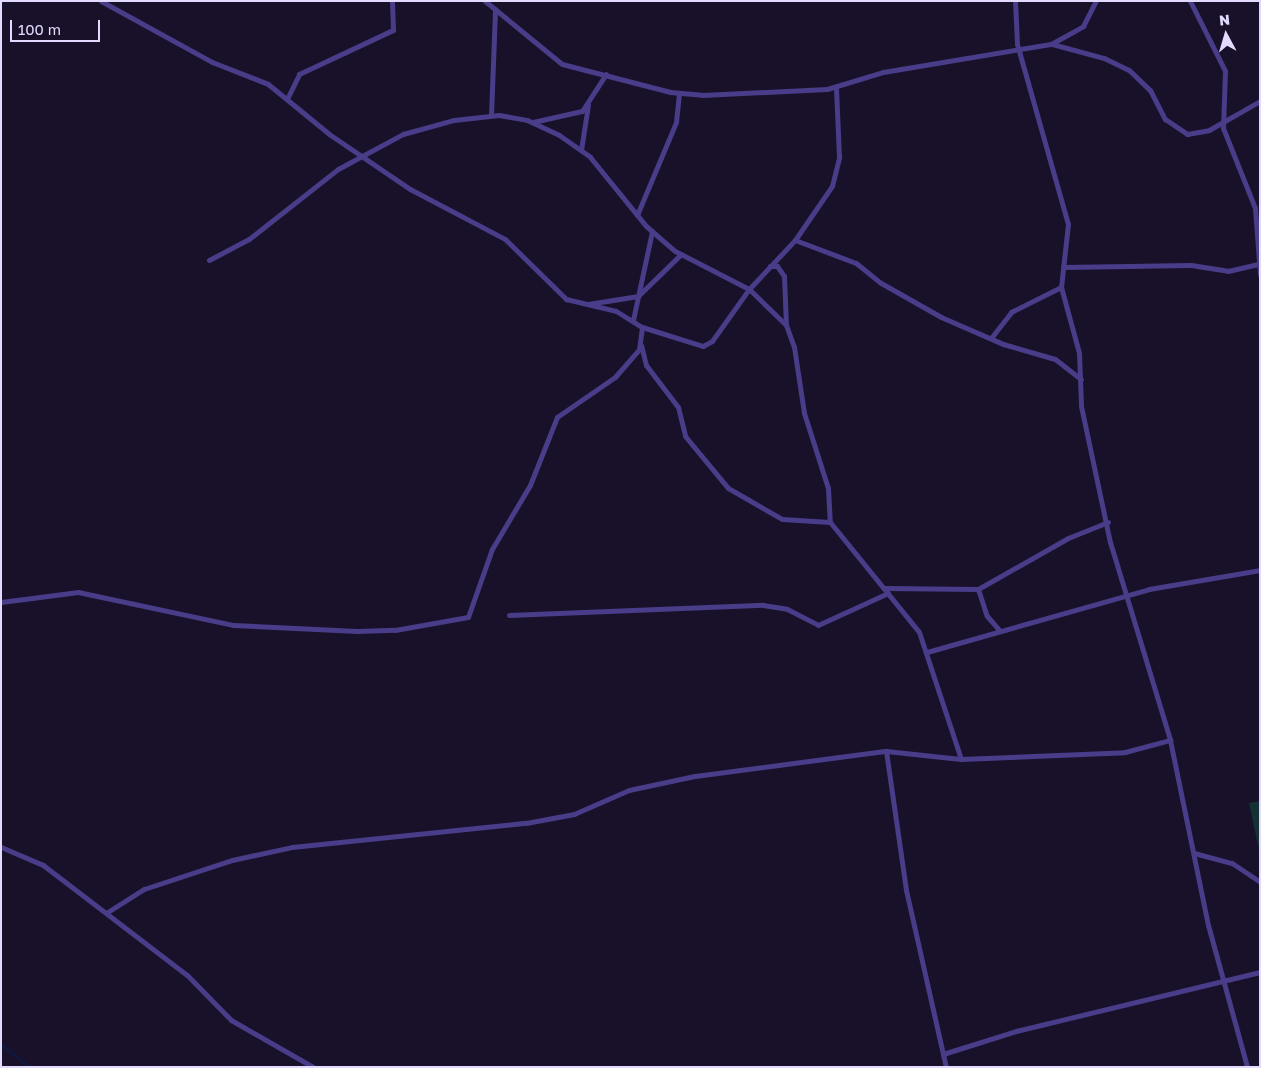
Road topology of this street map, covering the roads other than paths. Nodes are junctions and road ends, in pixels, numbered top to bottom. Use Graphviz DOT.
graph roads {
  1 [pos="100,1"];
  2 [pos="392,1"];
  3 [pos="485,1"];
  4 [pos="1015,1"];
  5 [pos="1096,1"];
  6 [pos="1190,1"];
  7 [pos="494,9"];
  8 [pos="1052,44"];
  9 [pos="1019,51"];
  10 [pos="606,74"];
  11 [pos="836,88"];
  12 [pos="679,94"];
  13 [pos="287,99"];
  14 [pos="1260,101"];
  15 [pos="588,104"];
  16 [pos="491,115"];
  17 [pos="532,122"];
  18 [pos="1224,122"];
  19 [pos="581,150"];
  20 [pos="362,154"];
  21 [pos="1257,207"];
  22 [pos="638,215"];
  23 [pos="652,231"];
  24 [pos="796,240"];
  25 [pos="681,254"];
  26 [pos="209,260"];
  27 [pos="1259,264"];
  28 [pos="770,266"];
  29 [pos="1063,267"];
  30 [pos="1260,275"];
  31 [pos="1060,287"];
  32 [pos="749,290"];
  33 [pos="638,296"];
  34 [pos="585,305"];
  35 [pos="633,320"];
  36 [pos="786,325"];
  37 [pos="642,327"];
  38 [pos="991,338"];
  39 [pos="641,342"];
  40 [pos="1081,379"];
  41 [pos="830,522"];
  42 [pos="1108,522"];
  43 [pos="1260,570"];
  44 [pos="978,589"];
  45 [pos="886,591"];
  46 [pos="1124,597"];
  47 [pos="1,602"];
  48 [pos="509,615"];
  49 [pos="1000,630"];
  50 [pos="927,652"];
  51 [pos="1170,740"];
  52 [pos="886,751"];
  53 [pos="961,759"];
  54 [pos="1,847"];
  55 [pos="1194,853"];
  56 [pos="1260,882"];
  57 [pos="106,913"];
  58 [pos="1260,972"];
  59 [pos="1224,982"];
  60 [pos="943,1054"];
  61 [pos="313,1067"];
  62 [pos="946,1067"];
  63 [pos="1247,1067"];
  1 -- 13 [label="street"];
  2 -- 13 [label="street"];
  3 -- 7 [label="street"];
  4 -- 9 [label="street"];
  5 -- 8 [label="street"];
  6 -- 18 [label="street"];
  7 -- 10 [label="street"];
  7 -- 16 [label="street"];
  8 -- 9 [label="street"];
  8 -- 18 [label="street"];
  9 -- 11 [label="street"];
  9 -- 29 [label="street"];
  10 -- 12 [label="street"];
  10 -- 15 [label="street"];
  11 -- 12 [label="street"];
  11 -- 24 [label="street"];
  12 -- 22 [label="street"];
  13 -- 20 [label="street"];
  14 -- 18 [label="street"];
  15 -- 17 [label="street"];
  15 -- 19 [label="street"];
  16 -- 17 [label="street"];
  16 -- 20 [label="street"];
  17 -- 19 [label="street"];
  18 -- 21 [label="street"];
  19 -- 22 [label="street"];
  20 -- 26 [label="street"];
  20 -- 34 [label="street"];
  21 -- 27 [label="street"];
  22 -- 23 [label="street"];
  23 -- 25 [label="street"];
  23 -- 33 [label="street"];
  24 -- 28 [label="street"];
  24 -- 38 [label="street"];
  25 -- 32 [label="street"];
  25 -- 33 [label="street"];
  27 -- 29 [label="street"];
  27 -- 30 [label="street"];
  28 -- 32 [label="street"];
  28 -- 36 [label="street"];
  29 -- 31 [label="street"];
  31 -- 38 [label="street"];
  31 -- 40 [label="street"];
  32 -- 36 [label="street"];
  32 -- 37 [label="street"];
  33 -- 34 [label="street"];
  33 -- 35 [label="street"];
  34 -- 35 [label="street"];
  35 -- 37 [label="street"];
  36 -- 41 [label="street"];
  37 -- 39 [label="street"];
  38 -- 40 [label="street"];
  39 -- 41 [label="street"];
  39 -- 47 [label="street"];
  40 -- 42 [label="street"];
  41 -- 45 [label="street"];
  42 -- 44 [label="street"];
  42 -- 46 [label="street"];
  43 -- 46 [label="street"];
  44 -- 45 [label="street"];
  44 -- 49 [label="street"];
  45 -- 48 [label="street"];
  45 -- 50 [label="street"];
  46 -- 49 [label="street"];
  46 -- 51 [label="street"];
  49 -- 50 [label="street"];
  50 -- 53 [label="street"];
  51 -- 53 [label="street"];
  51 -- 55 [label="street"];
  52 -- 53 [label="street"];
  52 -- 57 [label="street"];
  52 -- 60 [label="street"];
  54 -- 57 [label="street"];
  55 -- 56 [label="street"];
  55 -- 59 [label="street"];
  57 -- 61 [label="street"];
  58 -- 59 [label="street"];
  59 -- 60 [label="street"];
  59 -- 63 [label="street"];
  60 -- 62 [label="street"];
}
